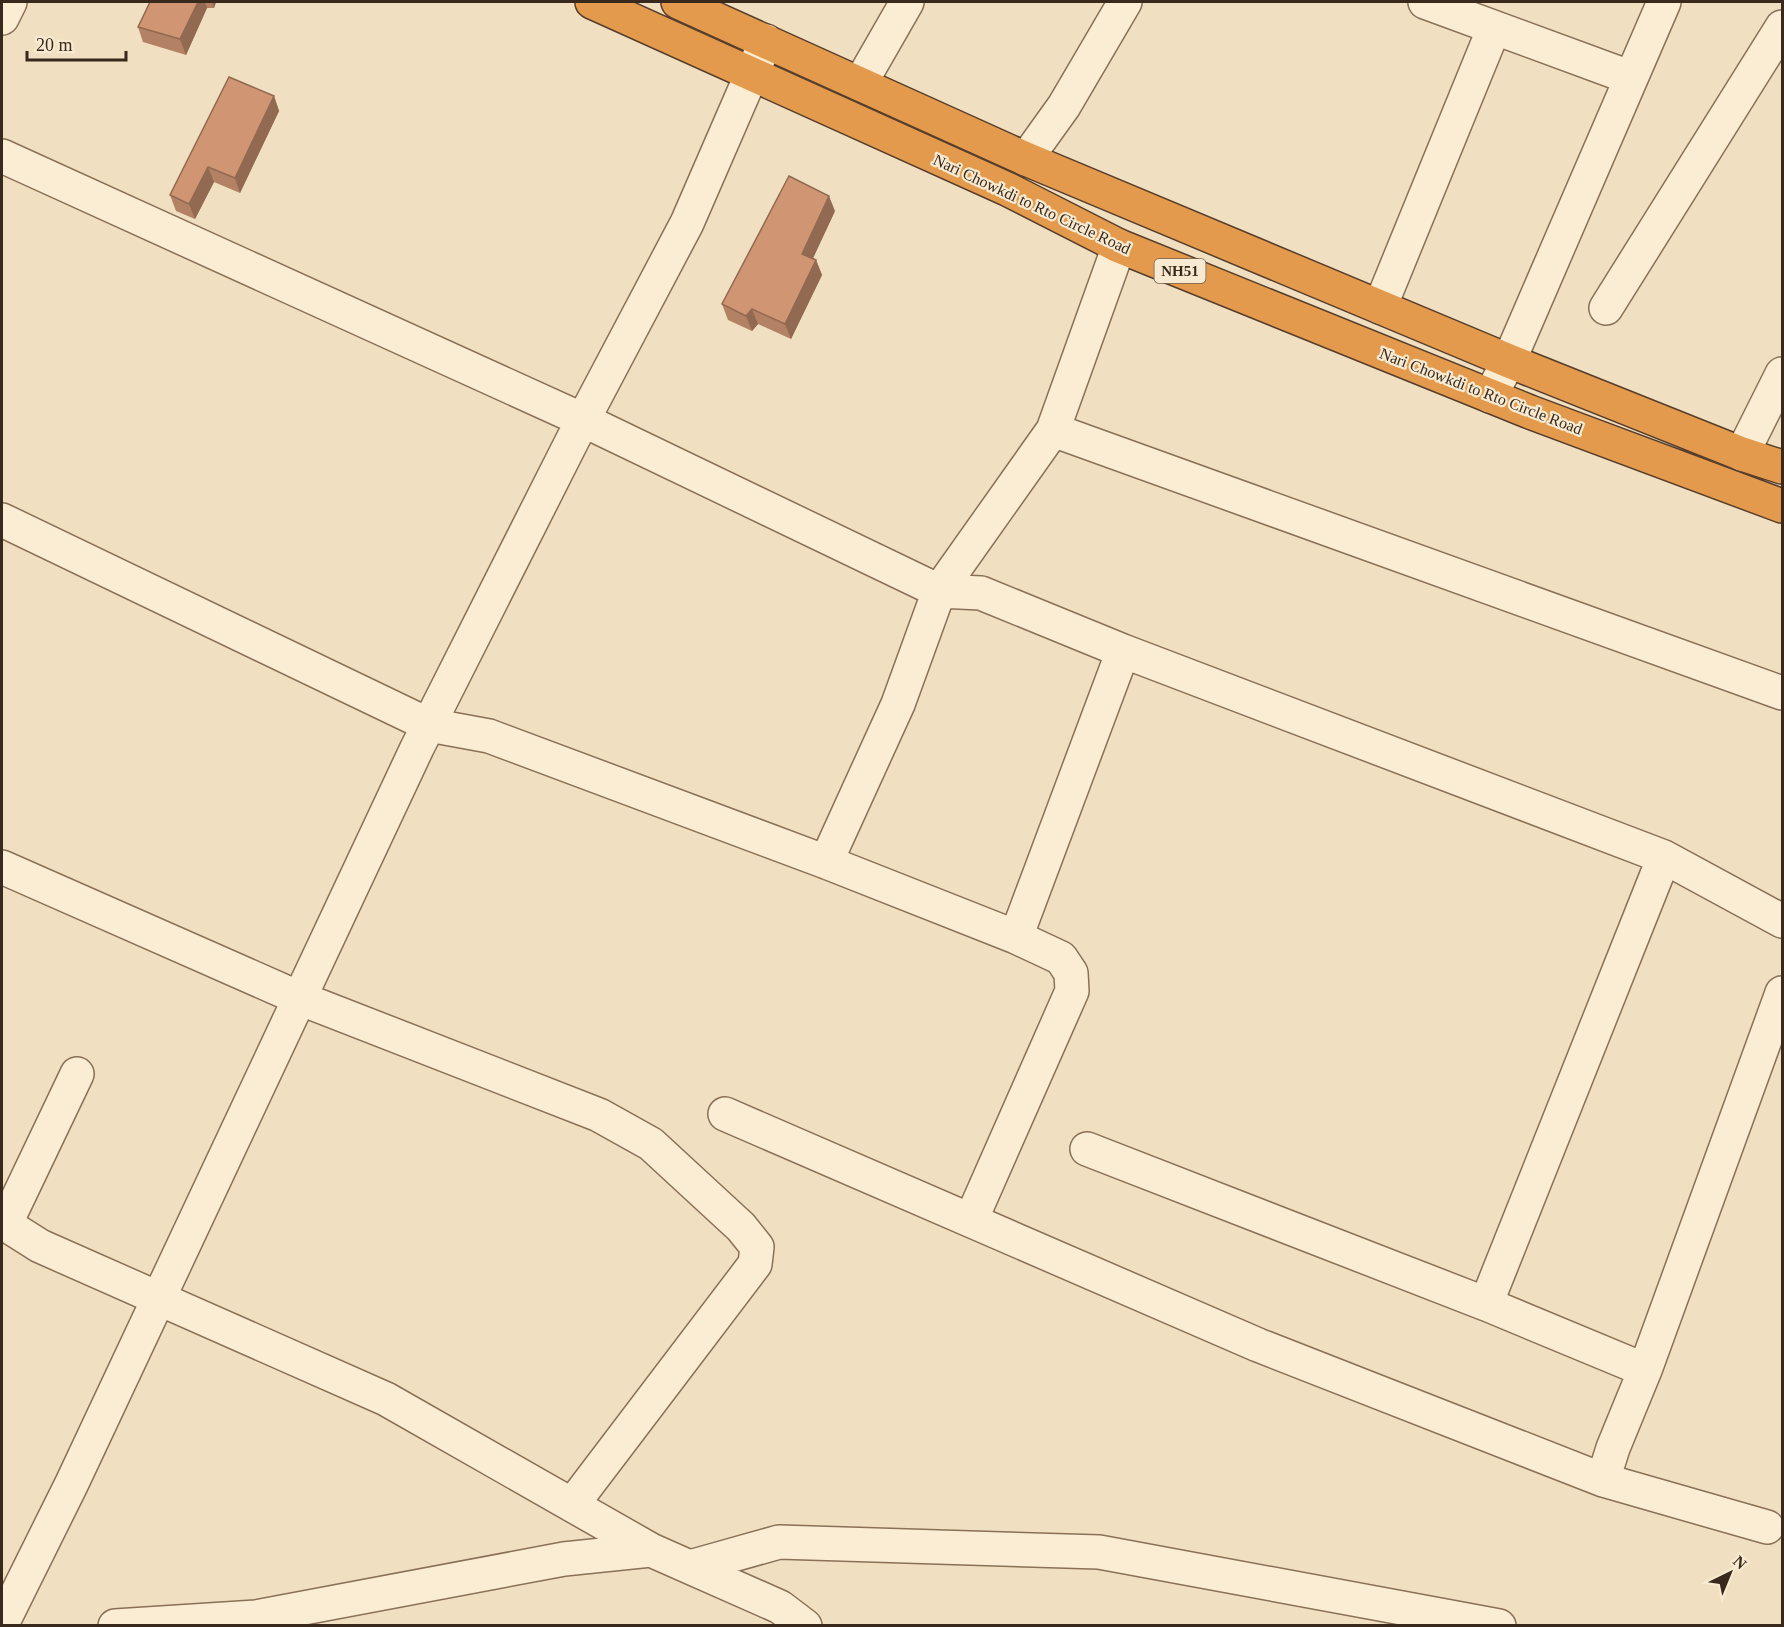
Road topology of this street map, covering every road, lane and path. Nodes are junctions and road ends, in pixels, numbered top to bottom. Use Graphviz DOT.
graph roads {
  1 [pos="10,2"];
  2 [pos="592,2"];
  3 [pos="678,2"];
  4 [pos="907,2"];
  5 [pos="1125,2"];
  6 [pos="1425,2"];
  7 [pos="1664,2"];
  8 [pos="2,18"];
  9 [pos="1782,27"];
  10 [pos="1494,28"];
  11 [pos="766,41"];
  12 [pos="750,75"];
  13 [pos="1629,77"];
  14 [pos="860,84"];
  15 [pos="2,156"];
  16 [pos="1026,159"];
  17 [pos="1119,246"];
  18 [pos="1380,307"];
  19 [pos="1606,308"];
  20 [pos="1509,361"];
  21 [pos="1782,374"];
  22 [pos="1490,396"];
  23 [pos="583,420"];
  24 [pos="1053,430"];
  25 [pos="1742,454"];
  26 [pos="1782,467"];
  27 [pos="1782,506"];
  28 [pos="2,520"];
  29 [pos="939,591"];
  30 [pos="1123,651"];
  31 [pos="1782,693"];
  32 [pos="429,725"];
  33 [pos="1664,857"];
  34 [pos="826,862"];
  35 [pos="2,867"];
  36 [pos="1782,921"];
  37 [pos="1016,937"];
  38 [pos="1782,993"];
  39 [pos="300,998"];
  40 [pos="77,1074"];
  41 [pos="725,1114"];
  42 [pos="1087,1149"];
  43 [pos="971,1220"];
  44 [pos="3,1223"];
  45 [pos="158,1298"];
  46 [pos="1486,1304"];
  47 [pos="1646,1370"];
  48 [pos="1604,1480"];
  49 [pos="572,1505"];
  50 [pos="1767,1527"];
  51 [pos="651,1550"];
  52 [pos="690,1567"];
  53 [pos="2,1624"];
  54 [pos="1480,1624"];
  55 [pos="115,1626"];
  56 [pos="805,1626"];
  1 -- 8 [label="street"];
  2 -- 12 [label="highway, Nari Chowkdi to Rto Circle Road / NH51"];
  3 -- 11 [label="highway, NH51"];
  4 -- 14 [label="street"];
  5 -- 16 [label="street"];
  6 -- 10 [label="street"];
  7 -- 13 [label="street"];
  9 -- 19 [label="street"];
  10 -- 13 [label="street"];
  10 -- 18 [label="street"];
  11 -- 12 [label="street"];
  11 -- 14 [label="highway, NH51"];
  12 -- 17 [label="highway, Nari Chowkdi to Rto Circle Road / NH51"];
  12 -- 23 [label="street"];
  13 -- 20 [label="street"];
  14 -- 16 [label="highway, NH51"];
  15 -- 23 [label="street"];
  16 -- 18 [label="highway, NH51"];
  17 -- 22 [label="highway, Nari Chowkdi to Rto Circle Road / NH51"];
  17 -- 24 [label="street"];
  18 -- 20 [label="highway, NH51"];
  20 -- 22 [label="street"];
  20 -- 25 [label="highway, NH51"];
  21 -- 25 [label="street"];
  22 -- 27 [label="highway, Nari Chowkdi to Rto Circle Road / NH51"];
  23 -- 29 [label="street"];
  23 -- 32 [label="street"];
  24 -- 29 [label="street"];
  24 -- 31 [label="street"];
  25 -- 26 [label="highway, NH51"];
  28 -- 32 [label="street"];
  29 -- 30 [label="street"];
  29 -- 34 [label="street"];
  30 -- 33 [label="street"];
  30 -- 37 [label="street"];
  32 -- 34 [label="street"];
  32 -- 39 [label="street"];
  33 -- 36 [label="street"];
  33 -- 46 [label="street"];
  34 -- 37 [label="street"];
  35 -- 39 [label="street"];
  37 -- 43 [label="street"];
  38 -- 47 [label="street"];
  39 -- 45 [label="street"];
  39 -- 49 [label="street"];
  40 -- 44 [label="street"];
  41 -- 43 [label="street"];
  42 -- 46 [label="street"];
  43 -- 48 [label="street"];
  44 -- 45 [label="street"];
  45 -- 49 [label="street"];
  45 -- 53 [label="street"];
  46 -- 47 [label="street"];
  47 -- 48 [label="street"];
  48 -- 50 [label="street"];
  49 -- 51 [label="street"];
  51 -- 52 [label="street"];
  51 -- 55 [label="street"];
  52 -- 54 [label="street"];
  52 -- 56 [label="street"];
}
